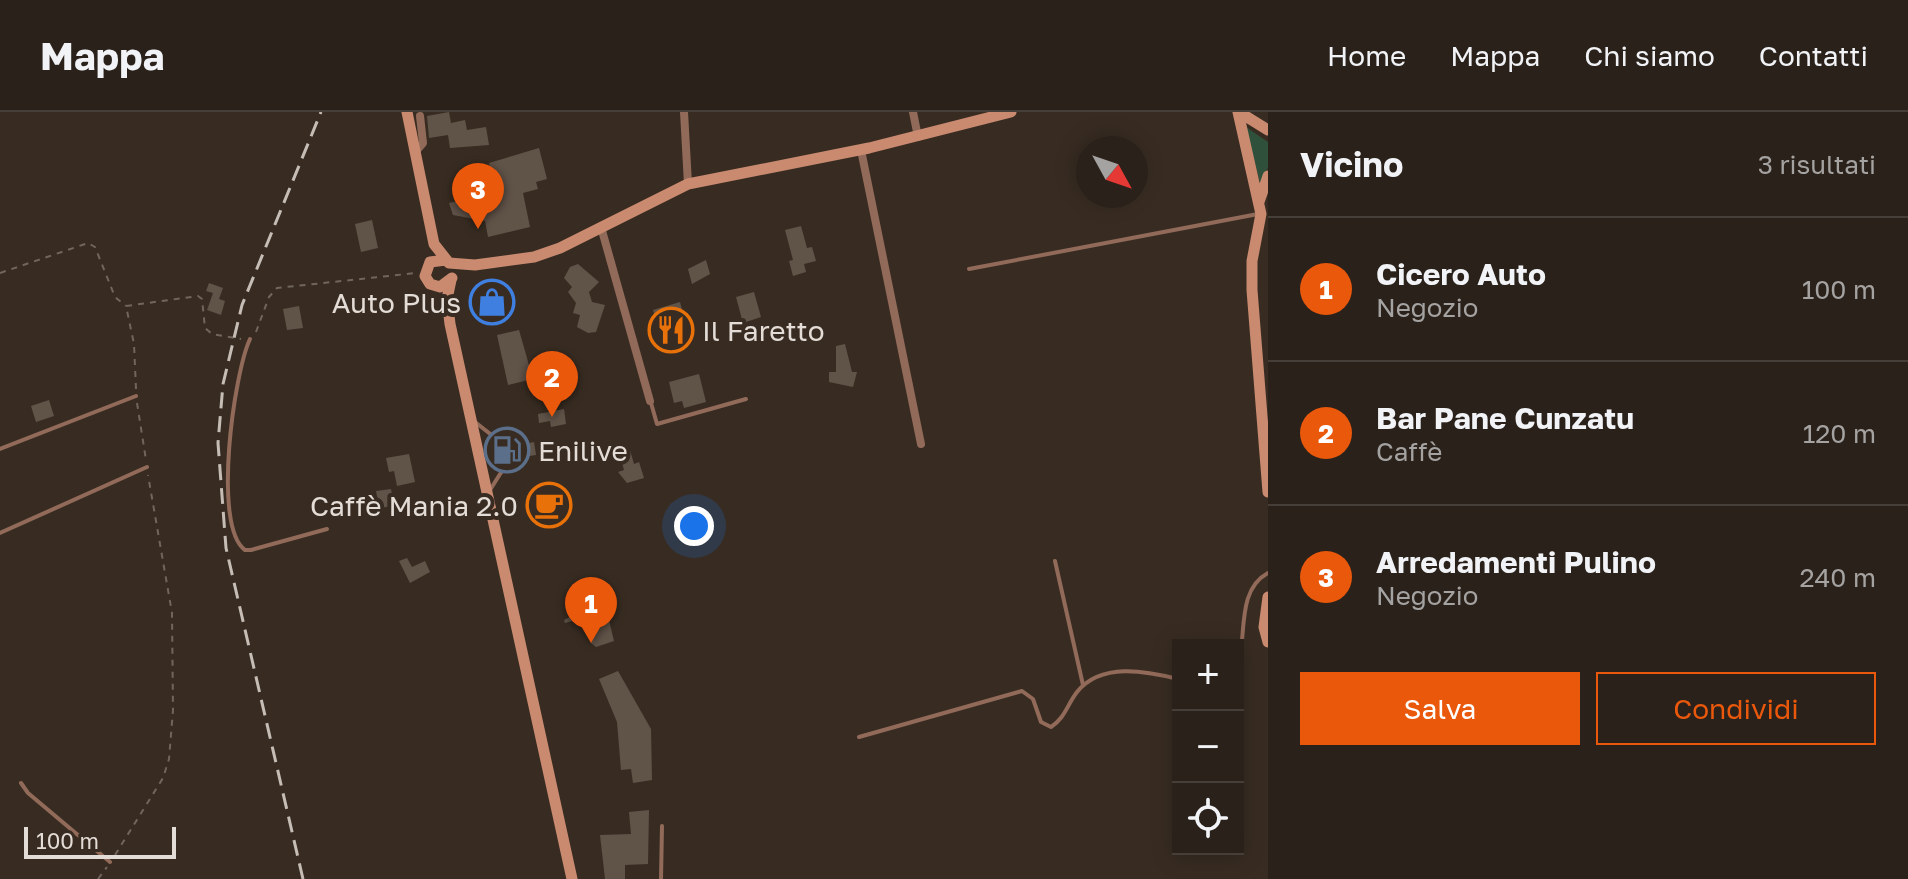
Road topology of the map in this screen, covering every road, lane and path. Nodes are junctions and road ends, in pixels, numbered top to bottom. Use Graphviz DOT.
graph roads {
  1 [pos="407,112"];
  2 [pos="684,112"];
  3 [pos="913,112"];
  4 [pos="1011,112"];
  5 [pos="1239,112"];
  6 [pos="420,116"];
  7 [pos="1268,130"];
  8 [pos="918,137"];
  9 [pos="861,150"];
  10 [pos="416,151"];
  11 [pos="1268,176"];
  12 [pos="688,184"];
  13 [pos="1264,205"];
  14 [pos="430,227"];
  15 [pos="601,227"];
  16 [pos="448,262"];
  17 [pos="475,265"];
  18 [pos="969,269"];
  19 [pos="0,273"];
  20 [pos="427,274"];
  21 [pos="452,279"];
  22 [pos="126,306"];
  23 [pos="450,324"];
  24 [pos="250,339"];
  25 [pos="136,396"];
  26 [pos="746,399"];
  27 [pos="650,401"];
  28 [pos="473,420"];
  29 [pos="921,444"];
  30 [pos="0,449"];
  31 [pos="147,467"];
  32 [pos="489,492"];
  33 [pos="1268,492"];
  34 [pos="327,529"];
  35 [pos="0,533"];
  36 [pos="1055,561"];
  37 [pos="1268,573"];
  38 [pos="1268,597"];
  39 [pos="1241,639"];
  40 [pos="1268,642"];
  41 [pos="1172,677"];
  42 [pos="1083,685"];
  43 [pos="859,737"];
  44 [pos="21,783"];
  45 [pos="662,826"];
  46 [pos="110,862"];
  47 [pos="98,879"];
  48 [pos="572,879"];
  49 [pos="661,879"];
  1 -- 10 [label="street"];
  2 -- 12 [label="street"];
  3 -- 8 [label="street"];
  4 -- 8 [label="street"];
  5 -- 7 [label="street"];
  5 -- 13 [label="street"];
  6 -- 10 [label="street"];
  8 -- 9 [label="street"];
  9 -- 12 [label="street"];
  9 -- 29 [label="street"];
  10 -- 14 [label="street"];
  11 -- 13 [label="street"];
  12 -- 15 [label="street"];
  13 -- 18 [label="lane"];
  13 -- 33 [label="street"];
  14 -- 16 [label="street"];
  14 -- 20 [label="street"];
  15 -- 17 [label="street"];
  15 -- 27 [label="street"];
  16 -- 17 [label="street"];
  16 -- 20 [label="street"];
  16 -- 21 [label="street"];
  17 -- 21 [label="street"];
  19 -- 22 [label="path"];
  20 -- 21 [label="street"];
  20 -- 23 [label="street"];
  20 -- 24 [label="path"];
  21 -- 23 [label="street"];
  22 -- 24 [label="path"];
  22 -- 25 [label="path"];
  23 -- 28 [label="street"];
  24 -- 34 [label="lane"];
  25 -- 30 [label="lane"];
  25 -- 31 [label="path"];
  26 -- 27 [label="lane"];
  28 -- 32 [label="street"];
  28 -- 32 [label="lane"];
  31 -- 35 [label="lane"];
  31 -- 46 [label="path"];
  32 -- 48 [label="street"];
  36 -- 42 [label="lane"];
  37 -- 39 [label="lane"];
  38 -- 40 [label="street"];
  41 -- 42 [label="lane"];
  42 -- 43 [label="lane"];
  44 -- 46 [label="lane"];
  45 -- 49 [label="lane"];
  46 -- 47 [label="path"];
}
